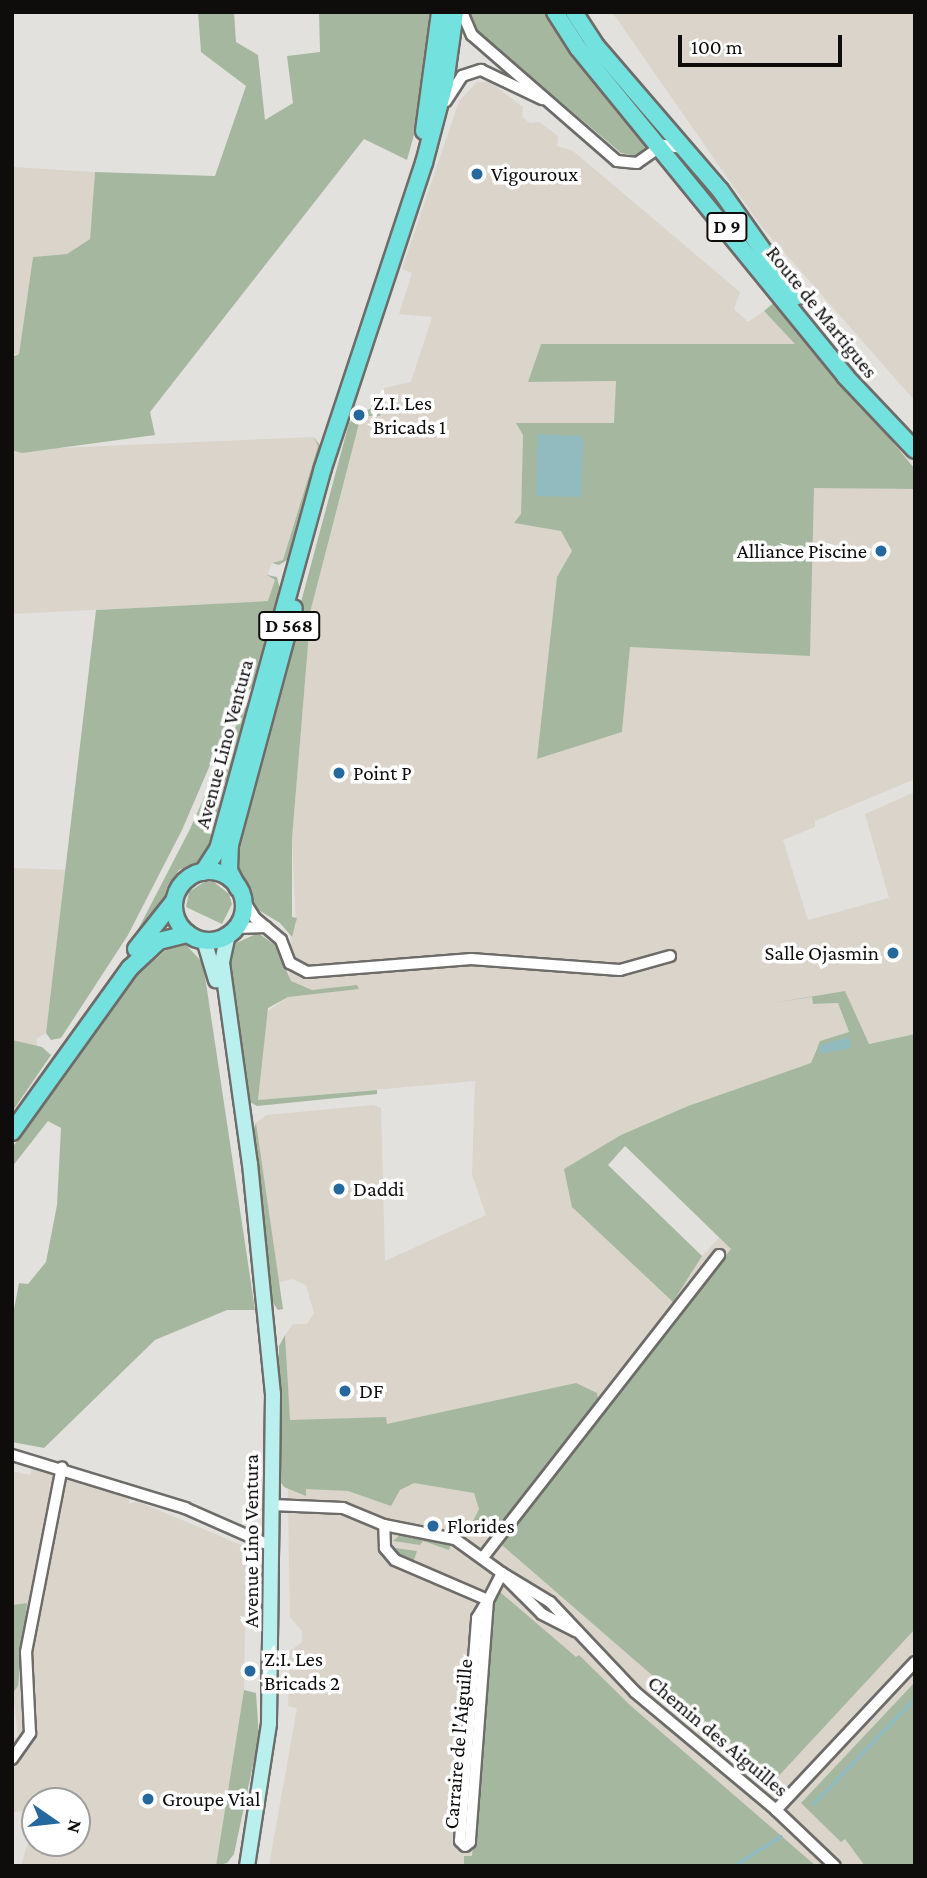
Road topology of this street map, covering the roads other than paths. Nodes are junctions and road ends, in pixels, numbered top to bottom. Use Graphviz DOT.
graph roads {
  1 [pos="440,12"];
  2 [pos="455,12"];
  3 [pos="462,12"];
  4 [pos="555,12"];
  5 [pos="574,12"];
  6 [pos="542,99"];
  7 [pos="437,120"];
  8 [pos="660,146"];
  9 [pos="688,152"];
  10 [pos="386,275"];
  11 [pos="336,432"];
  12 [pos="909,444"];
  13 [pos="203,872"];
  14 [pos="241,893"];
  15 [pos="174,900"];
  16 [pos="267,927"];
  17 [pos="232,931"];
  18 [pos="196,937"];
  19 [pos="670,956"];
  20 [pos="79,1036"];
  21 [pos="12,1132"];
  22 [pos="253,1216"];
  23 [pos="719,1255"];
  24 [pos="12,1455"];
  25 [pos="62,1467"];
  26 [pos="272,1505"];
  27 [pos="384,1525"];
  28 [pos="271,1546"];
  29 [pos="484,1556"];
  30 [pos="502,1573"];
  31 [pos="488,1600"];
  32 [pos="915,1662"];
  33 [pos="12,1759"];
  34 [pos="776,1810"];
  35 [pos="247,1866"];
  36 [pos="835,1866"];
  1 -- 10 [label="main road, D 568"];
  2 -- 7 [label="main road, D 568"];
  3 -- 6 [label="street"];
  4 -- 8 [label="main road, Route de Martigues / D 9"];
  5 -- 9 [label="main road, Route de Martigues / D 9"];
  6 -- 7 [label="street"];
  6 -- 8 [label="street"];
  7 -- 10 [label="main road, D 568"];
  8 -- 9 [label="street"];
  8 -- 12 [label="main road, Route de Martigues / D 9"];
  9 -- 12 [label="main road, Route de Martigues / D 9"];
  10 -- 11 [label="main road, D 568"];
  11 -- 13 [label="main road, Avenue Lino Ventura / D 568"];
  11 -- 14 [label="main road, Avenue Lino Ventura / D 568"];
  13 -- 14 [label="main road"];
  13 -- 15 [label="main road"];
  14 -- 16 [label="street"];
  14 -- 17 [label="main road"];
  15 -- 18 [label="main road"];
  15 -- 20 [label="main road"];
  16 -- 17 [label="street"];
  16 -- 19 [label="street"];
  17 -- 18 [label="main road"];
  17 -- 22 [label="main road, Avenue Lino Ventura"];
  18 -- 20 [label="main road"];
  18 -- 22 [label="main road, Avenue Lino Ventura"];
  20 -- 21 [label="main road"];
  22 -- 26 [label="main road, Avenue Lino Ventura"];
  23 -- 29 [label="street"];
  24 -- 25 [label="street"];
  25 -- 28 [label="street"];
  25 -- 33 [label="street"];
  26 -- 27 [label="street"];
  26 -- 28 [label="main road, Avenue Lino Ventura"];
  27 -- 29 [label="street"];
  27 -- 31 [label="street"];
  28 -- 35 [label="main road, Avenue Lino Ventura"];
  29 -- 30 [label="street"];
  30 -- 31 [label="street, Carraire de l'Aiguille"];
  30 -- 34 [label="street, Chemin des Aiguilles"];
  31 -- 31 [label="street, Carraire de l'Aiguille"];
  32 -- 34 [label="street"];
  34 -- 36 [label="street, Chemin des Aiguilles"];
}
